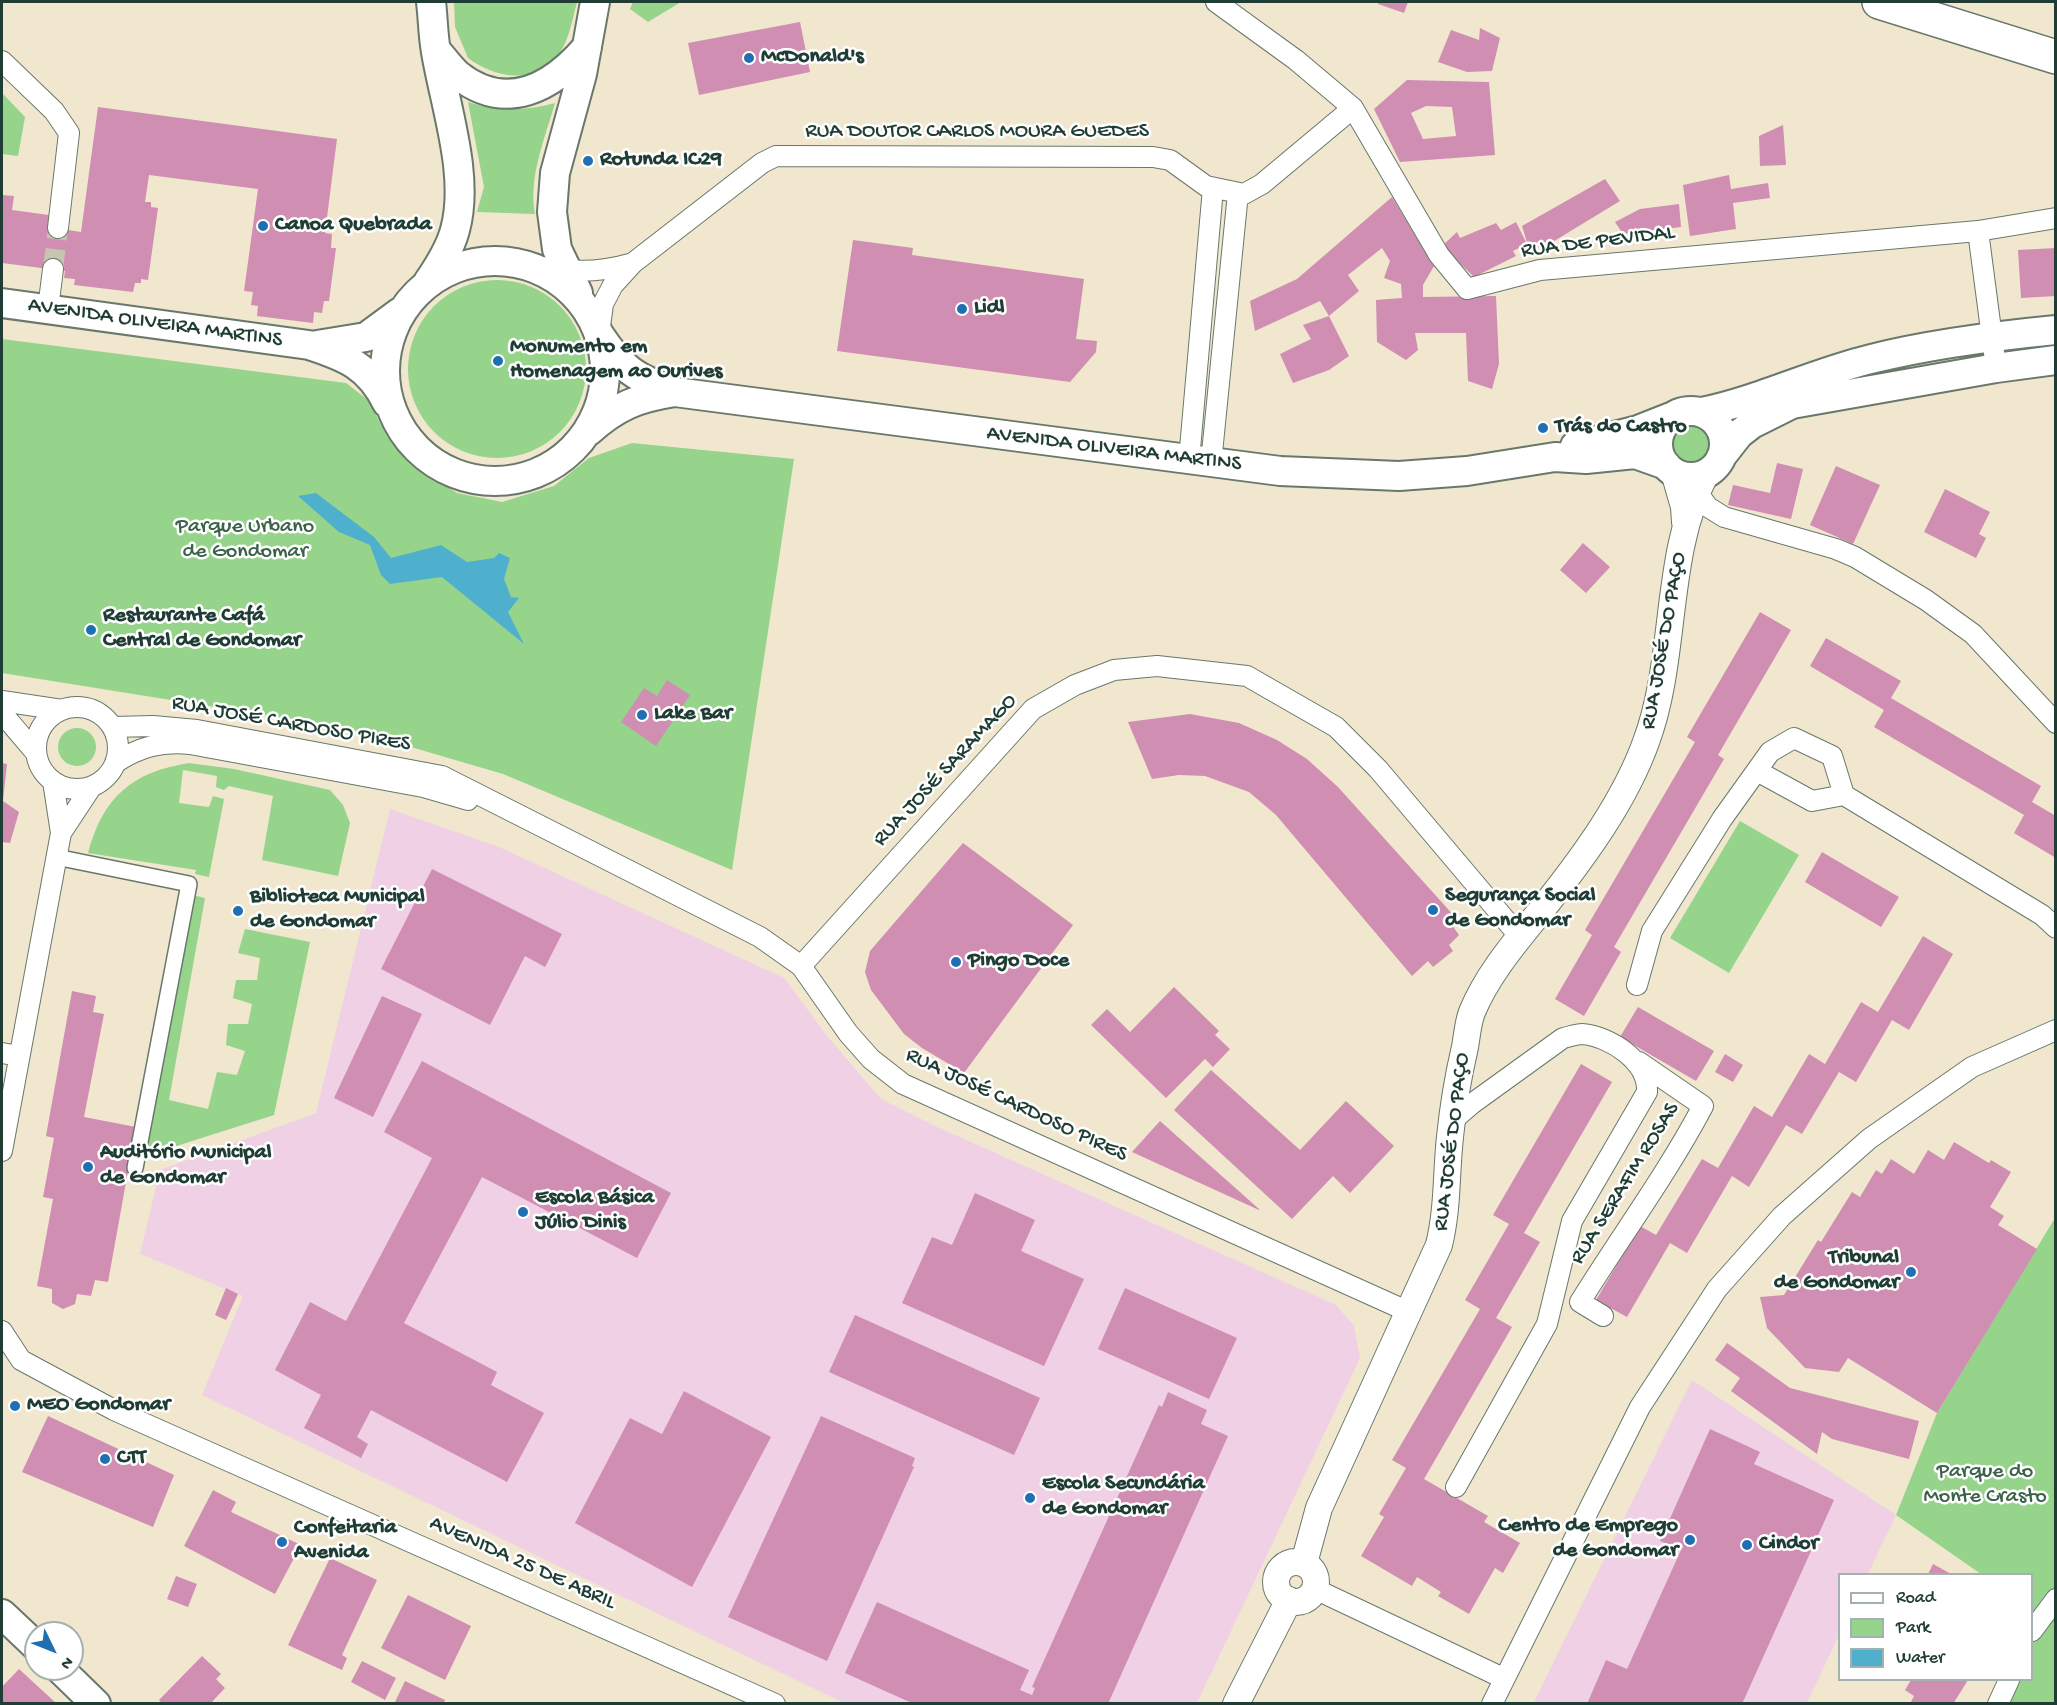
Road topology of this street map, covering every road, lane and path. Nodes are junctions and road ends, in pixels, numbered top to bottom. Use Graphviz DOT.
graph roads {
  1 [pos="432,2"];
  2 [pos="595,2"];
  3 [pos="1216,2"];
  4 [pos="1879,2"];
  5 [pos="587,47"];
  6 [pos="436,51"];
  7 [pos="2055,57"];
  8 [pos="2,61"];
  9 [pos="1353,108"];
  10 [pos="1213,188"];
  11 [pos="1238,193"];
  12 [pos="2055,218"];
  13 [pos="58,228"];
  14 [pos="1978,231"];
  15 [pos="633,263"];
  16 [pos="526,265"];
  17 [pos="53,269"];
  18 [pos="567,271"];
  19 [pos="427,284"];
  20 [pos="2,303"];
  21 [pos="582,303"];
  22 [pos="48,309"];
  23 [pos="403,310"];
  24 [pos="2055,330"];
  25 [pos="599,334"];
  26 [pos="1992,338"];
  27 [pos="309,345"];
  28 [pos="2055,360"];
  29 [pos="1996,368"];
  30 [pos="675,392"];
  31 [pos="391,410"];
  32 [pos="1702,412"];
  33 [pos="1671,417"];
  34 [pos="586,433"];
  35 [pos="1555,457"];
  36 [pos="1200,461"];
  37 [pos="1670,468"];
  38 [pos="1708,474"];
  39 [pos="1685,534"];
  40 [pos="2,701"];
  41 [pos="62,710"];
  42 [pos="2,713"];
  43 [pos="2055,723"];
  44 [pos="113,727"];
  45 [pos="36,753"];
  46 [pos="116,763"];
  47 [pos="1757,771"];
  48 [pos="424,780"];
  49 [pos="53,781"];
  50 [pos="92,786"];
  51 [pos="1844,795"];
  52 [pos="61,833"];
  53 [pos="56,857"];
  54 [pos="2055,928"];
  55 [pos="1520,937"];
  56 [pos="801,966"];
  57 [pos="1637,986"];
  58 [pos="2055,1030"];
  59 [pos="10,1055"];
  60 [pos="1637,1061"];
  61 [pos="1452,1121"];
  62 [pos="2,1151"];
  63 [pos="135,1168"];
  64 [pos="1409,1312"];
  65 [pos="1603,1316"];
  66 [pos="2,1331"];
  67 [pos="1455,1487"];
  68 [pos="1304,1563"];
  69 [pos="1315,1589"];
  70 [pos="2055,1599"];
  71 [pos="1289,1600"];
  72 [pos="2,1614"];
  73 [pos="2033,1628"];
  74 [pos="24,1635"];
  75 [pos="1503,1678"];
  76 [pos="72,1681"];
  77 [pos="2009,1681"];
  78 [pos="96,1704"];
  79 [pos="775,1704"];
  80 [pos="1236,1704"];
  81 [pos="1492,1704"];
  82 [pos="1998,1704"];
  1 -- 6 [label="main road"];
  2 -- 5 [label="main road"];
  3 -- 9 [label="street, RUA DE PEVIDAL"];
  4 -- 7 [label="highway"];
  5 -- 6 [label="main road"];
  5 -- 18 [label="main road"];
  6 -- 19 [label="main road"];
  8 -- 13 [label="street"];
  9 -- 11 [label="street"];
  9 -- 14 [label="street, RUA DE PEVIDAL"];
  10 -- 11 [label="street, RUA DOUTOR CARLOS MOURA GUEDES"];
  10 -- 15 [label="street, RUA DOUTOR CARLOS MOURA GUEDES"];
  10 -- 36 [label="street"];
  11 -- 36 [label="street"];
  12 -- 14 [label="street"];
  14 -- 26 [label="street"];
  15 -- 18 [label="street, RUA DOUTOR CARLOS MOURA GUEDES"];
  15 -- 25 [label="street, RUA DOUTOR CARLOS MOURA GUEDES"];
  16 -- 18 [label="street, RUA DOUTOR CARLOS MOURA GUEDES"];
  16 -- 19 [label="main road"];
  16 -- 21 [label="main road"];
  17 -- 22 [label="street"];
  18 -- 21 [label="main road"];
  19 -- 23 [label="main road"];
  20 -- 22 [label="main road, AVENIDA OLIVEIRA MARTINS"];
  21 -- 25 [label="main road"];
  22 -- 27 [label="main road, AVENIDA OLIVEIRA MARTINS"];
  23 -- 27 [label="main road, AVENIDA OLIVEIRA MARTINS"];
  23 -- 31 [label="main road"];
  24 -- 26 [label="main road"];
  25 -- 30 [label="main road, AVENIDA OLIVEIRA MARTINS"];
  25 -- 34 [label="main road"];
  26 -- 29 [label="street"];
  26 -- 32 [label="main road"];
  27 -- 31 [label="main road, AVENIDA OLIVEIRA MARTINS"];
  28 -- 29 [label="main road"];
  29 -- 38 [label="main road"];
  30 -- 34 [label="main road, AVENIDA OLIVEIRA MARTINS"];
  30 -- 36 [label="main road, AVENIDA OLIVEIRA MARTINS"];
  31 -- 34 [label="main road, AVENIDA OLIVEIRA MARTINS"];
  32 -- 33 [label="main road"];
  32 -- 38 [label="main road"];
  33 -- 35 [label="main road, AVENIDA OLIVEIRA MARTINS"];
  33 -- 37 [label="main road"];
  35 -- 36 [label="main road, AVENIDA OLIVEIRA MARTINS"];
  35 -- 37 [label="main road, AVENIDA OLIVEIRA MARTINS"];
  37 -- 38 [label="main road"];
  37 -- 39 [label="street, RUA JOSÉ DO PAÇO"];
  38 -- 39 [label="street, RUA JOSÉ DO PAÇO"];
  38 -- 43 [label="street"];
  39 -- 55 [label="street, RUA JOSÉ DO PAÇO"];
  40 -- 41 [label="street"];
  41 -- 44 [label="street"];
  41 -- 45 [label="street"];
  42 -- 45 [label="street"];
  44 -- 46 [label="street"];
  44 -- 48 [label="street, RUA JOSÉ CARDOSO PIRES"];
  45 -- 49 [label="street"];
  46 -- 48 [label="street, RUA JOSÉ CARDOSO PIRES"];
  46 -- 50 [label="street"];
  47 -- 51 [label="street"];
  47 -- 51 [label="street"];
  47 -- 57 [label="street"];
  48 -- 56 [label="street, RUA JOSÉ CARDOSO PIRES"];
  49 -- 50 [label="street"];
  49 -- 52 [label="street"];
  50 -- 52 [label="street"];
  51 -- 54 [label="street"];
  52 -- 53 [label="street"];
  53 -- 59 [label="street"];
  53 -- 63 [label="street"];
  55 -- 56 [label="street, RUA JOSÉ SARAMAGO"];
  55 -- 61 [label="street, RUA JOSÉ DO PAÇO"];
  56 -- 64 [label="street, RUA JOSÉ CARDOSO PIRES"];
  58 -- 75 [label="street"];
  59 -- 62 [label="street"];
  60 -- 61 [label="street, RUA SERAFIM ROSAS"];
  60 -- 65 [label="street, RUA SERAFIM ROSAS"];
  60 -- 67 [label="street, RUA SERAFIM ROSAS"];
  61 -- 64 [label="street, RUA JOSÉ DO PAÇO"];
  64 -- 68 [label="street, RUA JOSÉ DO PAÇO"];
  66 -- 79 [label="street, AVENIDA 25 DE ABRIL"];
  68 -- 69 [label="street"];
  68 -- 71 [label="street"];
  69 -- 71 [label="street"];
  69 -- 75 [label="street"];
  70 -- 73 [label="street"];
  71 -- 80 [label="street"];
  72 -- 74 [label="main road"];
  75 -- 81 [label="street"];
  76 -- 78 [label="main road"];
  77 -- 82 [label="street"];
}
